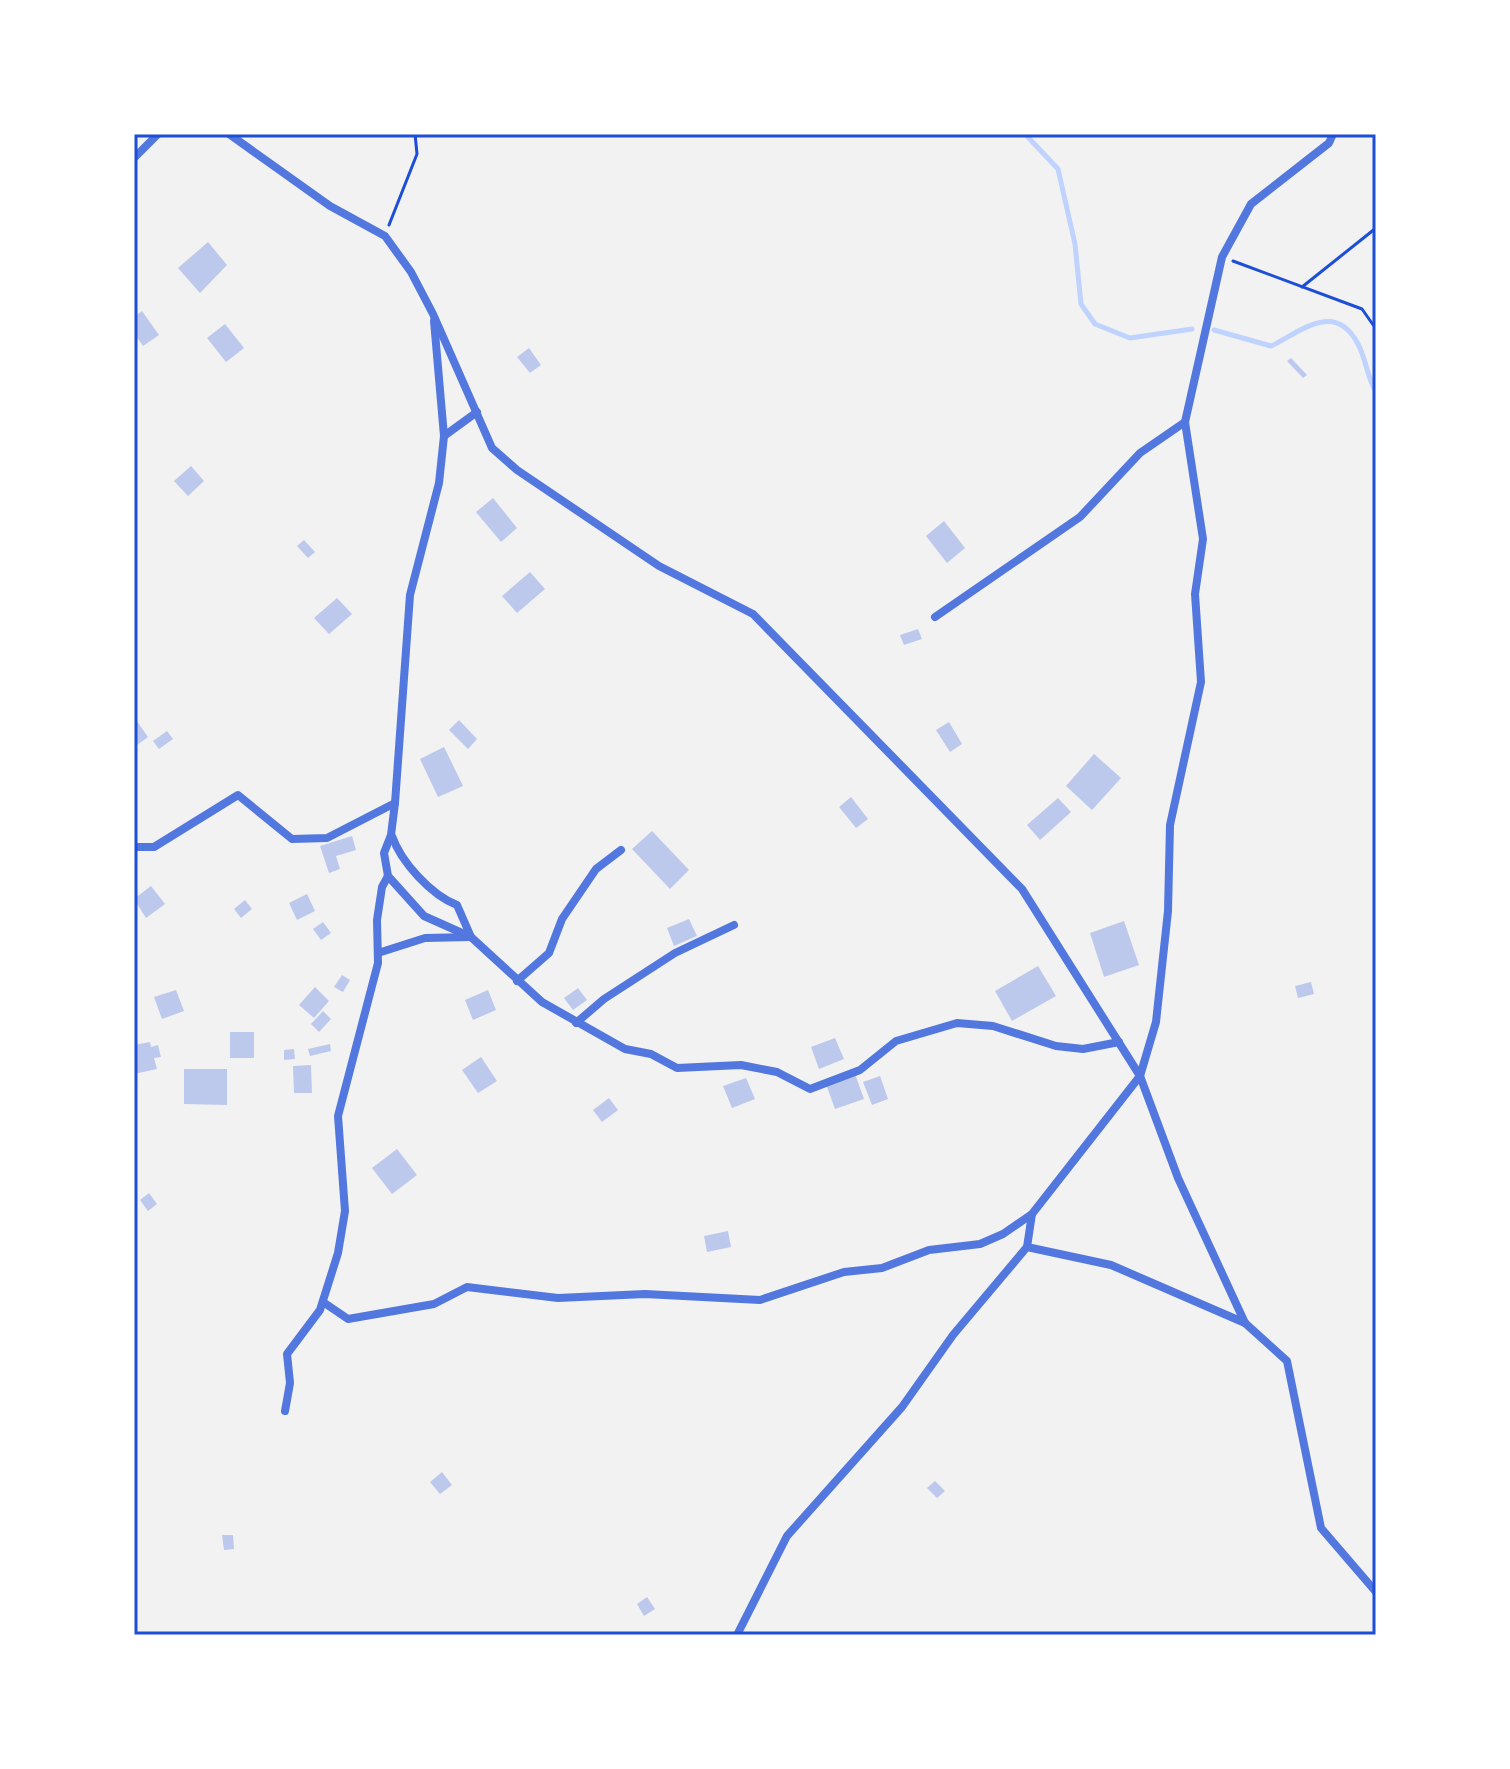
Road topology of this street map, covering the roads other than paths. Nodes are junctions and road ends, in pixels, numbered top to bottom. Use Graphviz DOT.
graph roads {
  1 [pos="158,134"];
  2 [pos="229,134"];
  3 [pos="1333,134"];
  4 [pos="134,158"];
  5 [pos="433,314"];
  6 [pos="477,412"];
  7 [pos="1185,422"];
  8 [pos="444,436"];
  9 [pos="935,617"];
  10 [pos="395,803"];
  11 [pos="391,835"];
  12 [pos="134,847"];
  13 [pos="621,850"];
  14 [pos="388,876"];
  15 [pos="734,925"];
  16 [pos="471,937"];
  17 [pos="378,953"];
  18 [pos="517,981"];
  19 [pos="576,1023"];
  20 [pos="1119,1042"];
  21 [pos="1140,1076"];
  22 [pos="1032,1214"];
  23 [pos="1027,1247"];
  24 [pos="323,1302"];
  25 [pos="1245,1323"];
  26 [pos="285,1411"];
  27 [pos="1376,1592"];
  28 [pos="737,1635"];
  1 -- 4 [label="street"];
  2 -- 5 [label="street"];
  3 -- 7 [label="street"];
  5 -- 6 [label="street"];
  5 -- 8 [label="street"];
  6 -- 8 [label="street"];
  6 -- 20 [label="street"];
  7 -- 9 [label="street"];
  7 -- 21 [label="street"];
  8 -- 10 [label="street"];
  10 -- 11 [label="street"];
  10 -- 12 [label="street"];
  11 -- 14 [label="street"];
  11 -- 16 [label="street"];
  13 -- 18 [label="street"];
  14 -- 16 [label="street"];
  14 -- 17 [label="street"];
  15 -- 19 [label="street"];
  16 -- 17 [label="street"];
  16 -- 18 [label="street"];
  17 -- 24 [label="street"];
  18 -- 19 [label="street"];
  19 -- 20 [label="street"];
  20 -- 21 [label="street"];
  21 -- 22 [label="street"];
  21 -- 25 [label="street"];
  22 -- 23 [label="street"];
  22 -- 24 [label="street"];
  23 -- 25 [label="street"];
  23 -- 28 [label="street"];
  24 -- 26 [label="street"];
  25 -- 27 [label="street"];
}
